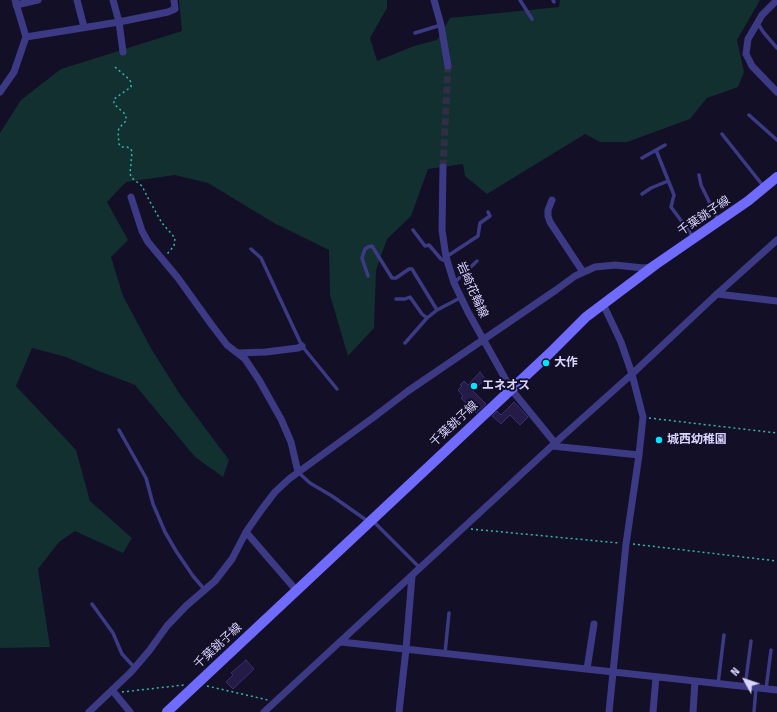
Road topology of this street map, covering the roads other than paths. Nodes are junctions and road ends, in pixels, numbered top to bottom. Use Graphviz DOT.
graph roads {
  1 [pos="38,0"];
  2 [pos="77,0"];
  3 [pos="113,0"];
  4 [pos="174,0"];
  5 [pos="434,0"];
  6 [pos="520,0"];
  7 [pos="777,0"];
  8 [pos="15,2"];
  9 [pos="532,19"];
  10 [pos="119,22"];
  11 [pos="757,23"];
  12 [pos="441,25"];
  13 [pos="84,27"];
  14 [pos="415,33"];
  15 [pos="26,37"];
  16 [pos="777,48"];
  17 [pos="123,52"];
  18 [pos="448,66"];
  19 [pos="776,88"];
  20 [pos="0,92"];
  21 [pos="749,115"];
  22 [pos="722,134"];
  23 [pos="777,140"];
  24 [pos="666,145"];
  25 [pos="656,150"];
  26 [pos="642,158"];
  27 [pos="443,167"];
  28 [pos="699,175"];
  29 [pos="777,178"];
  30 [pos="668,181"];
  31 [pos="765,188"];
  32 [pos="642,194"];
  33 [pos="131,197"];
  34 [pos="552,200"];
  35 [pos="488,212"];
  36 [pos="719,222"];
  37 [pos="413,230"];
  38 [pos="694,238"];
  39 [pos="777,240"];
  40 [pos="251,249"];
  41 [pos="447,259"];
  42 [pos="477,261"];
  43 [pos="652,267"];
  44 [pos="583,272"];
  45 [pos="368,276"];
  46 [pos="454,283"];
  47 [pos="717,294"];
  48 [pos="460,298"];
  49 [pos="396,299"];
  50 [pos="777,301"];
  51 [pos="603,304"];
  52 [pos="437,310"];
  53 [pos="427,318"];
  54 [pos="484,340"];
  55 [pos="405,343"];
  56 [pos="302,346"];
  57 [pos="238,353"];
  58 [pos="632,374"];
  59 [pos="337,389"];
  60 [pos="511,389"];
  61 [pos="119,430"];
  62 [pos="554,444"];
  63 [pos="639,455"];
  64 [pos="298,472"];
  65 [pos="370,521"];
  66 [pos="246,532"];
  67 [pos="420,568"];
  68 [pos="412,576"];
  69 [pos="204,590"];
  70 [pos="296,590"];
  71 [pos="92,604"];
  72 [pos="449,613"];
  73 [pos="594,624"];
  74 [pos="724,636"];
  75 [pos="751,641"];
  76 [pos="341,642"];
  77 [pos="406,649"];
  78 [pos="771,650"];
  79 [pos="445,653"];
  80 [pos="135,668"];
  81 [pos="587,669"];
  82 [pos="613,672"];
  83 [pos="656,677"];
  84 [pos="695,681"];
  85 [pos="718,684"];
  86 [pos="745,687"];
  87 [pos="756,688"];
  88 [pos="766,689"];
  89 [pos="112,690"];
  90 [pos="777,690"];
  91 [pos="89,712"];
  92 [pos="130,712"];
  93 [pos="167,712"];
  94 [pos="264,712"];
  95 [pos="399,712"];
  96 [pos="609,712"];
  97 [pos="653,712"];
  98 [pos="693,712"];
  99 [pos="754,712"];
  1 -- 8 [label="street"];
  2 -- 13 [label="street"];
  3 -- 10 [label="street"];
  4 -- 10 [label="street"];
  5 -- 12 [label="street"];
  6 -- 9 [label="lane"];
  7 -- 11 [label="street"];
  8 -- 15 [label="street"];
  10 -- 13 [label="street"];
  10 -- 17 [label="street"];
  11 -- 16 [label="lane"];
  11 -- 19 [label="street"];
  12 -- 14 [label="lane"];
  12 -- 18 [label="street"];
  13 -- 15 [label="street"];
  15 -- 20 [label="street"];
  21 -- 23 [label="lane"];
  22 -- 31 [label="lane"];
  24 -- 25 [label="lane"];
  25 -- 26 [label="lane"];
  25 -- 30 [label="lane"];
  27 -- 41 [label="street, 岩崎花輪線"];
  28 -- 36 [label="lane"];
  29 -- 31 [label="street, 千葉銚子線"];
  30 -- 32 [label="lane"];
  30 -- 38 [label="lane"];
  31 -- 36 [label="street, 千葉銚子線"];
  33 -- 57 [label="street"];
  34 -- 44 [label="street"];
  35 -- 41 [label="lane"];
  36 -- 38 [label="street, 千葉銚子線"];
  37 -- 41 [label="lane"];
  38 -- 43 [label="street, 千葉銚子線"];
  39 -- 47 [label="street"];
  40 -- 56 [label="lane"];
  41 -- 46 [label="street, 岩崎花輪線"];
  42 -- 46 [label="lane"];
  43 -- 44 [label="street"];
  43 -- 51 [label="street, 千葉銚子線"];
  44 -- 54 [label="street"];
  45 -- 52 [label="lane"];
  46 -- 48 [label="street, 岩崎花輪線"];
  47 -- 50 [label="street"];
  47 -- 58 [label="street"];
  48 -- 52 [label="lane"];
  48 -- 54 [label="street, 岩崎花輪線"];
  49 -- 53 [label="lane"];
  51 -- 58 [label="street"];
  51 -- 60 [label="street, 千葉銚子線"];
  52 -- 53 [label="lane"];
  53 -- 55 [label="lane"];
  54 -- 60 [label="street, 岩崎花輪線"];
  54 -- 64 [label="street"];
  56 -- 57 [label="street"];
  56 -- 59 [label="lane"];
  57 -- 64 [label="street"];
  58 -- 62 [label="street"];
  58 -- 63 [label="street"];
  60 -- 62 [label="street, 岩崎花輪線"];
  60 -- 65 [label="street, 千葉銚子線"];
  61 -- 69 [label="lane"];
  62 -- 63 [label="street"];
  62 -- 67 [label="street"];
  63 -- 82 [label="street"];
  64 -- 65 [label="lane"];
  64 -- 66 [label="street"];
  65 -- 67 [label="lane"];
  65 -- 70 [label="street, 千葉銚子線"];
  66 -- 69 [label="street"];
  66 -- 70 [label="street"];
  67 -- 68 [label="street"];
  68 -- 76 [label="street"];
  68 -- 77 [label="street"];
  69 -- 80 [label="street"];
  70 -- 93 [label="street, 千葉銚子線"];
  71 -- 80 [label="lane"];
  72 -- 79 [label="lane"];
  73 -- 81 [label="street"];
  74 -- 85 [label="lane"];
  75 -- 86 [label="lane"];
  76 -- 77 [label="street"];
  76 -- 94 [label="street"];
  77 -- 79 [label="street"];
  77 -- 95 [label="street"];
  78 -- 88 [label="lane"];
  79 -- 81 [label="street"];
  80 -- 89 [label="street"];
  81 -- 82 [label="street"];
  82 -- 83 [label="street"];
  82 -- 96 [label="street"];
  83 -- 84 [label="street"];
  83 -- 97 [label="street"];
  84 -- 85 [label="street"];
  84 -- 98 [label="street"];
  85 -- 86 [label="street"];
  86 -- 87 [label="street"];
  87 -- 88 [label="street"];
  87 -- 99 [label="lane"];
  88 -- 90 [label="street"];
  89 -- 91 [label="street"];
  89 -- 92 [label="street"];
}
